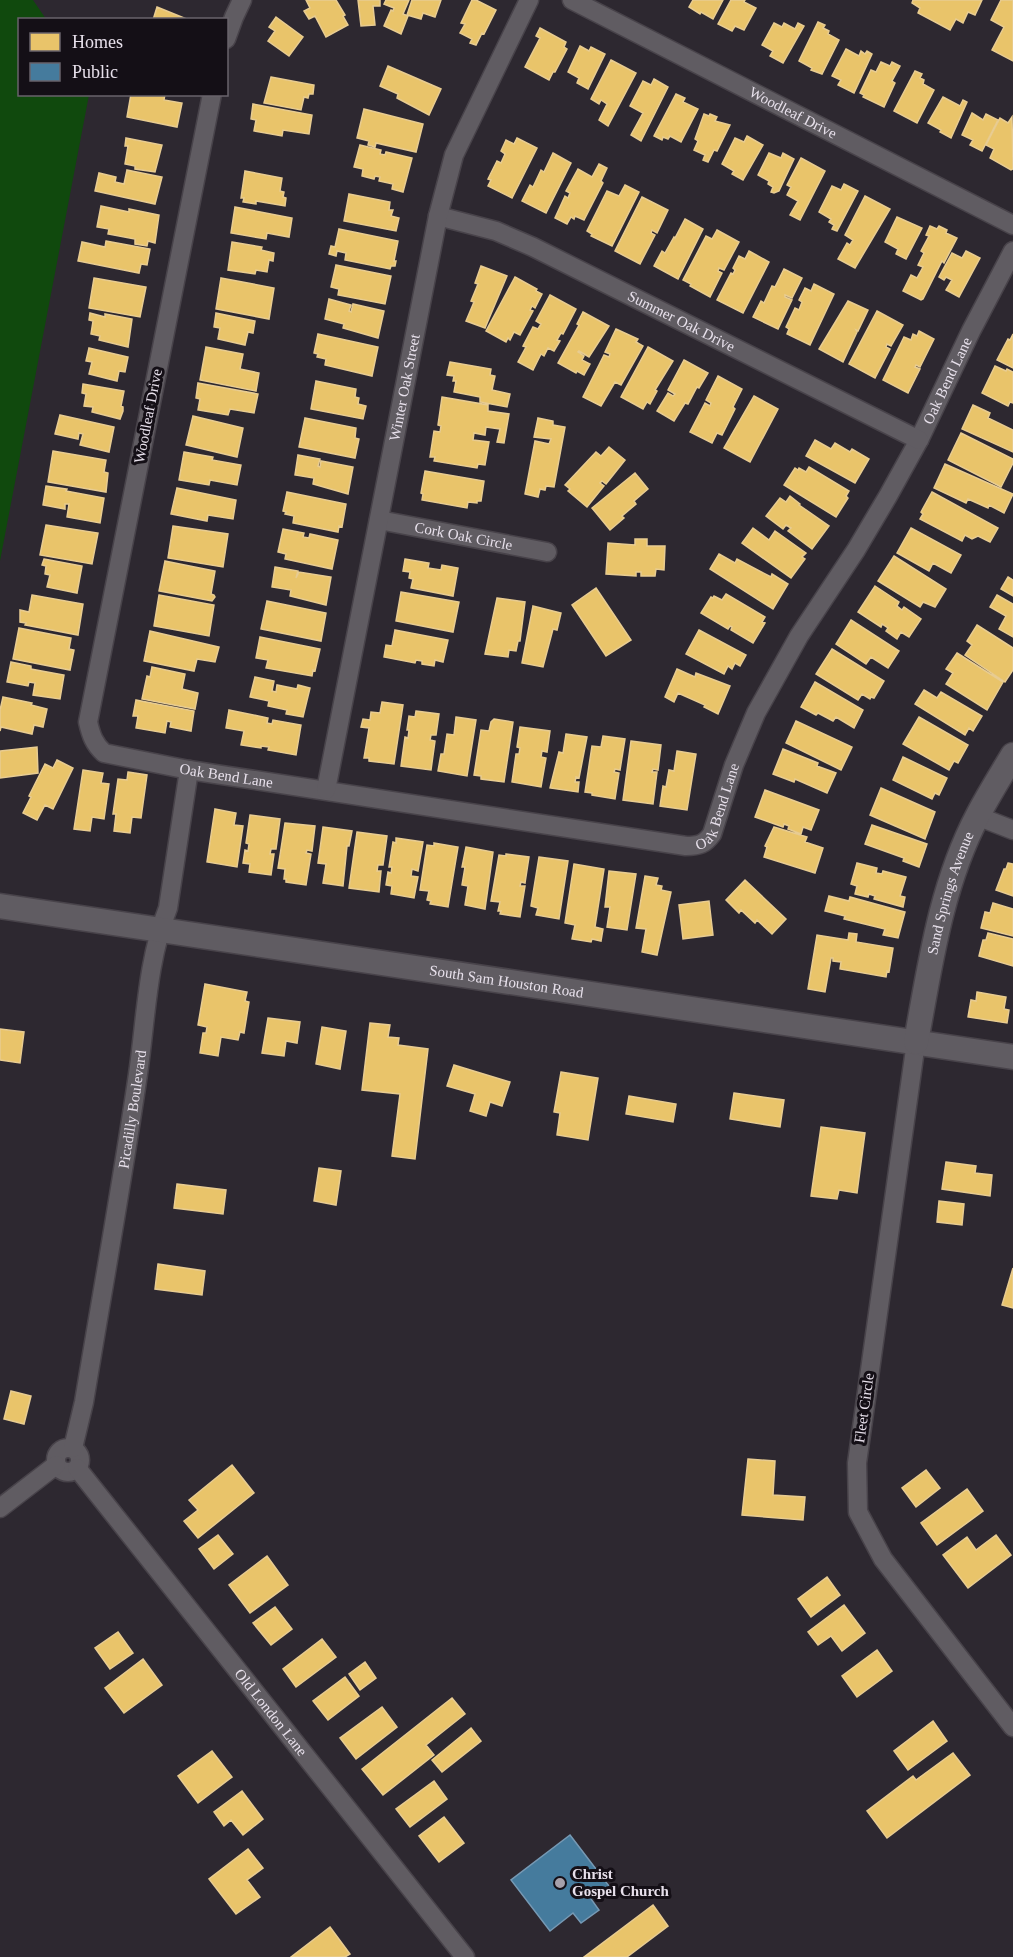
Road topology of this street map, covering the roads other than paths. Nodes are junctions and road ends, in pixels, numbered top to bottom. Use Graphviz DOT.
graph roads {
  1 [pos="242,0"];
  2 [pos="529,0"];
  3 [pos="572,0"];
  4 [pos="228,34"];
  5 [pos="212,96"];
  6 [pos="438,216"];
  7 [pos="1013,225"];
  8 [pos="1013,251"];
  9 [pos="919,440"];
  10 [pos="379,520"];
  11 [pos="547,552"];
  12 [pos="91,737"];
  13 [pos="1013,755"];
  14 [pos="189,770"];
  15 [pos="326,790"];
  16 [pos="977,816"];
  17 [pos="1013,830"];
  18 [pos="0,906"];
  19 [pos="160,929"];
  20 [pos="916,1042"];
  21 [pos="1013,1057"];
  22 [pos="73,1448"];
  23 [pos="56,1465"];
  24 [pos="77,1468"];
  25 [pos="0,1508"];
  26 [pos="1013,1727"];
  27 [pos="465,1957"];
  1 -- 4 [label="street"];
  2 -- 6 [label="street, Winter Oak Street"];
  3 -- 7 [label="street, Woodleaf Drive"];
  5 -- 12 [label="street, Woodleaf Drive"];
  6 -- 9 [label="street, Summer Oak Drive"];
  6 -- 10 [label="street, Winter Oak Street"];
  8 -- 9 [label="street, Oak Bend Lane"];
  9 -- 15 [label="street, Oak Bend Lane"];
  10 -- 11 [label="street, Cork Oak Circle"];
  10 -- 15 [label="street, Winter Oak Street"];
  12 -- 14 [label="street, Oak Bend Lane"];
  13 -- 16 [label="street, Sand Springs Avenue"];
  14 -- 15 [label="street, Oak Bend Lane"];
  14 -- 19 [label="street, Picadilly Boulevard"];
  16 -- 17 [label="street"];
  16 -- 20 [label="street, Sand Springs Avenue"];
  18 -- 19 [label="street, South Sam Houston Road"];
  19 -- 20 [label="street, South Sam Houston Road"];
  19 -- 22 [label="street, Picadilly Boulevard"];
  20 -- 21 [label="street, South Sam Houston Road"];
  20 -- 26 [label="street, Fleet Circle"];
  22 -- 23 [label="street"];
  22 -- 24 [label="street"];
  23 -- 24 [label="street"];
  23 -- 25 [label="street"];
  24 -- 27 [label="street, Old London Lane"];
}
